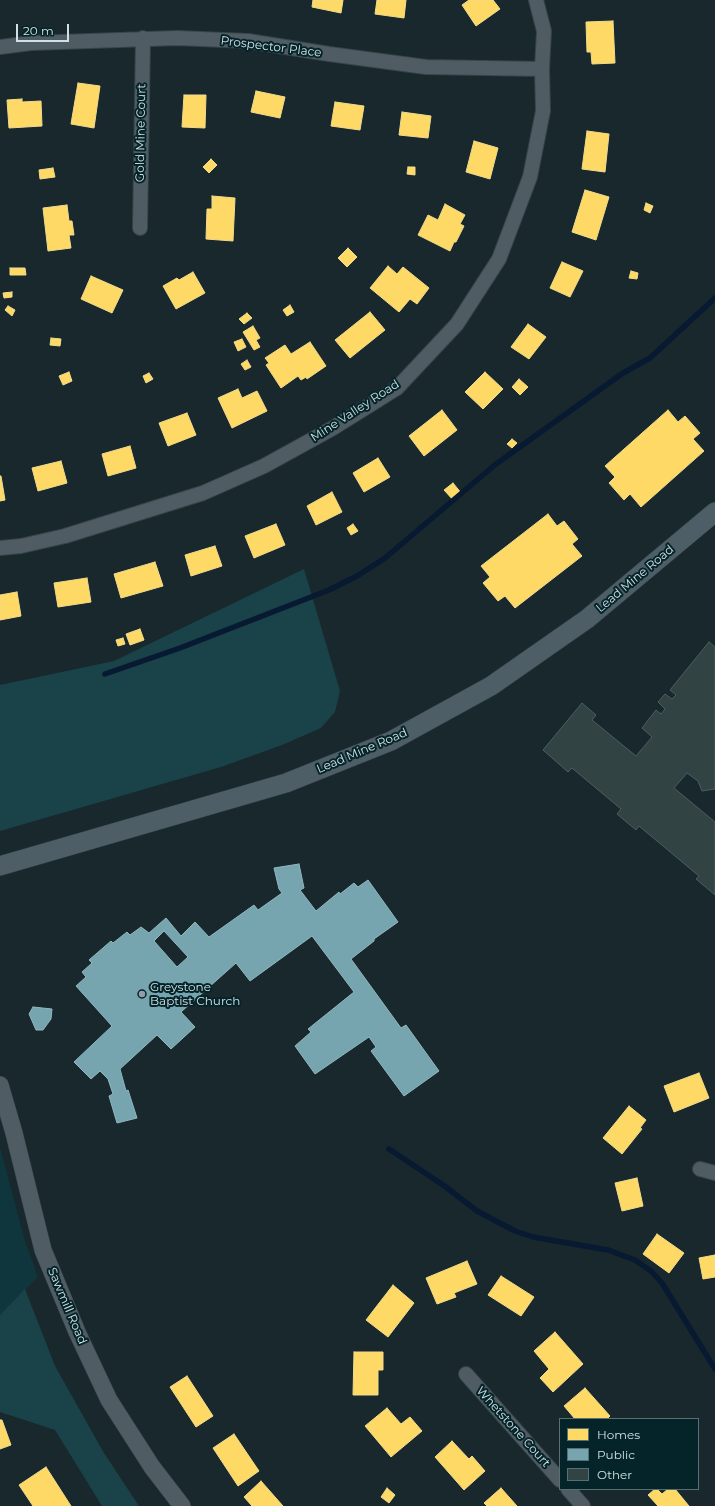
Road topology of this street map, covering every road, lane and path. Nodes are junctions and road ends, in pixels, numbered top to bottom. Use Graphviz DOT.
graph roads {
  1 [pos="536,0"];
  2 [pos="143,38"];
  3 [pos="0,47"];
  4 [pos="542,69"];
  5 [pos="140,228"];
  6 [pos="715,512"];
  7 [pos="0,548"];
  8 [pos="0,866"];
  9 [pos="0,1085"];
  10 [pos="700,1169"];
  11 [pos="715,1174"];
  12 [pos="466,1374"];
  13 [pos="559,1479"];
  14 [pos="569,1490"];
  15 [pos="182,1506"];
  16 [pos="583,1506"];
  1 -- 4 [label="street, Mine Valley Road"];
  2 -- 3 [label="street, Prospector Place"];
  2 -- 4 [label="street, Prospector Place"];
  2 -- 5 [label="street, Gold Mine Court"];
  4 -- 7 [label="street, Mine Valley Road"];
  6 -- 8 [label="main road, Lead Mine Road"];
  9 -- 15 [label="street, Sawmill Road"];
  10 -- 11 [label="street"];
  12 -- 13 [label="street, Whetstone Court"];
  14 -- 16 [label="street"];
}
